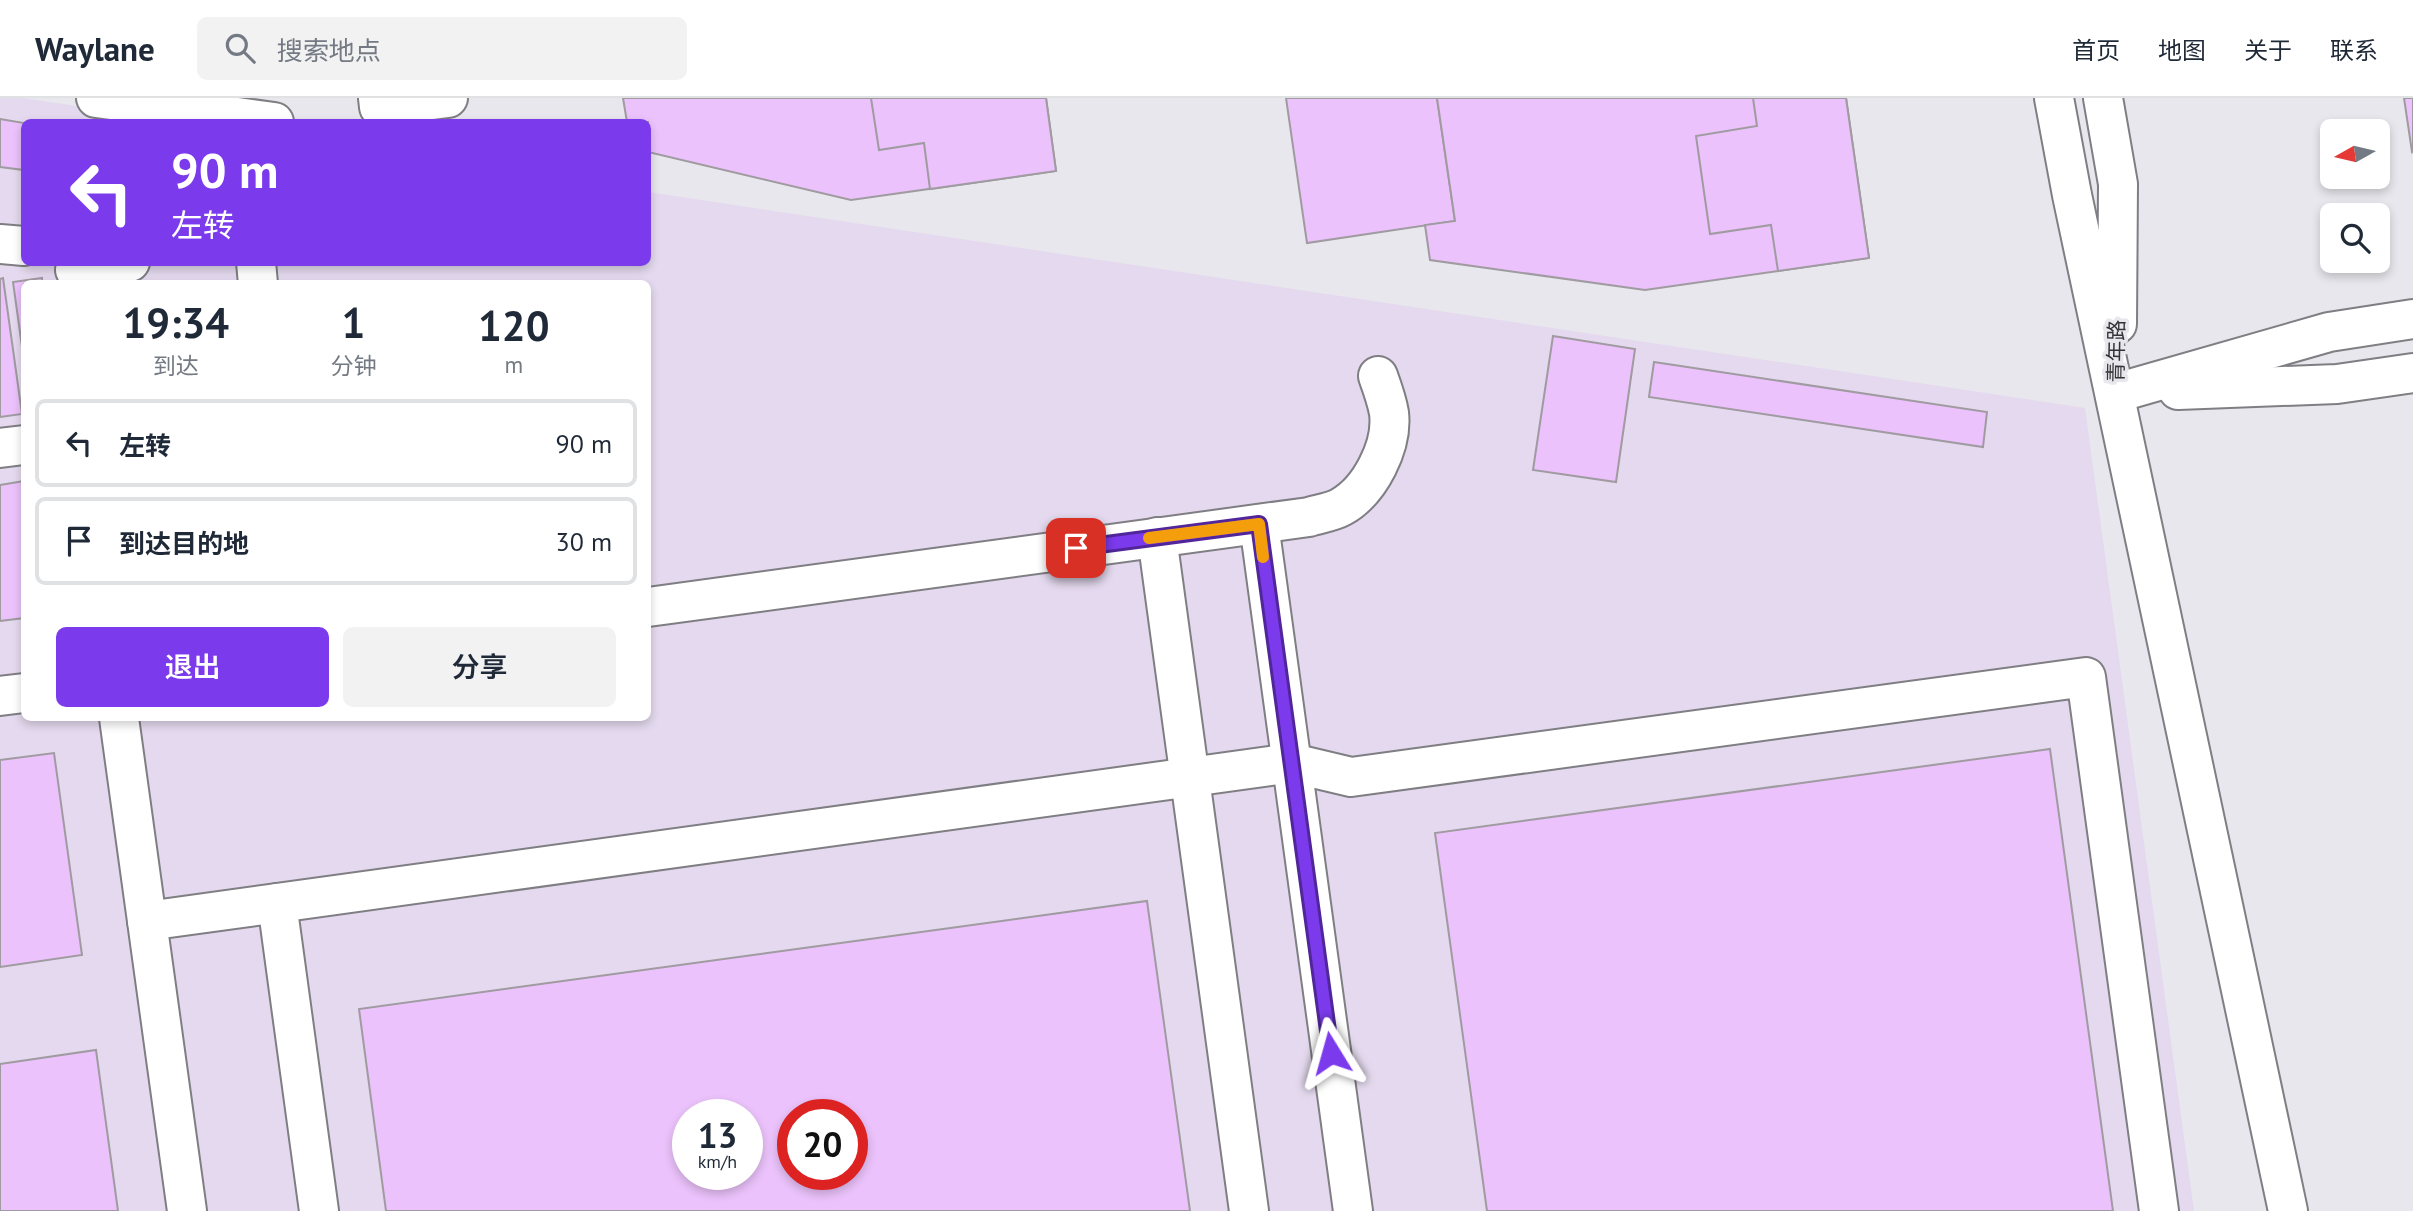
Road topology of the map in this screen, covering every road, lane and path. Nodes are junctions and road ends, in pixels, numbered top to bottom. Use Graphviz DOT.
graph roads {
  1 [pos="96,98"];
  2 [pos="448,98"];
  3 [pos="2054,98"];
  4 [pos="2103,98"];
  5 [pos="372,109"];
  6 [pos="252,119"];
  7 [pos="0,244"];
  8 [pos="21,246"];
  9 [pos="108,266"];
  10 [pos="75,272"];
  11 [pos="2413,319"];
  12 [pos="2413,373"];
  13 [pos="1378,376"];
  14 [pos="2116,393"];
  15 [pos="21,446"];
  16 [pos="0,449"];
  17 [pos="1259,524"];
  18 [pos="1157,537"];
  19 [pos="651,607"];
  20 [pos="21,693"];
  21 [pos="0,696"];
  22 [pos="119,721"];
  23 [pos="1292,764"];
  24 [pos="1190,778"];
  25 [pos="277,903"];
  26 [pos="147,921"];
  27 [pos="187,1211"];
  28 [pos="319,1211"];
  29 [pos="1249,1211"];
  30 [pos="1353,1211"];
  31 [pos="2159,1211"];
  32 [pos="2288,1211"];
  1 -- 6 [label="street"];
  2 -- 5 [label="street"];
  3 -- 14 [label="street, 青年路"];
  4 -- 14 [label="street, 青年路"];
  7 -- 8 [label="street"];
  9 -- 10 [label="street"];
  11 -- 14 [label="street"];
  12 -- 14 [label="street"];
  13 -- 17 [label="street"];
  14 -- 32 [label="street"];
  15 -- 16 [label="street"];
  17 -- 18 [label="street"];
  17 -- 23 [label="street"];
  18 -- 19 [label="street"];
  18 -- 24 [label="street"];
  20 -- 21 [label="street"];
  22 -- 26 [label="street"];
  23 -- 24 [label="street"];
  23 -- 30 [label="street"];
  23 -- 31 [label="street"];
  24 -- 25 [label="street"];
  24 -- 29 [label="street"];
  25 -- 26 [label="street"];
  25 -- 28 [label="street"];
  26 -- 27 [label="street"];
}
